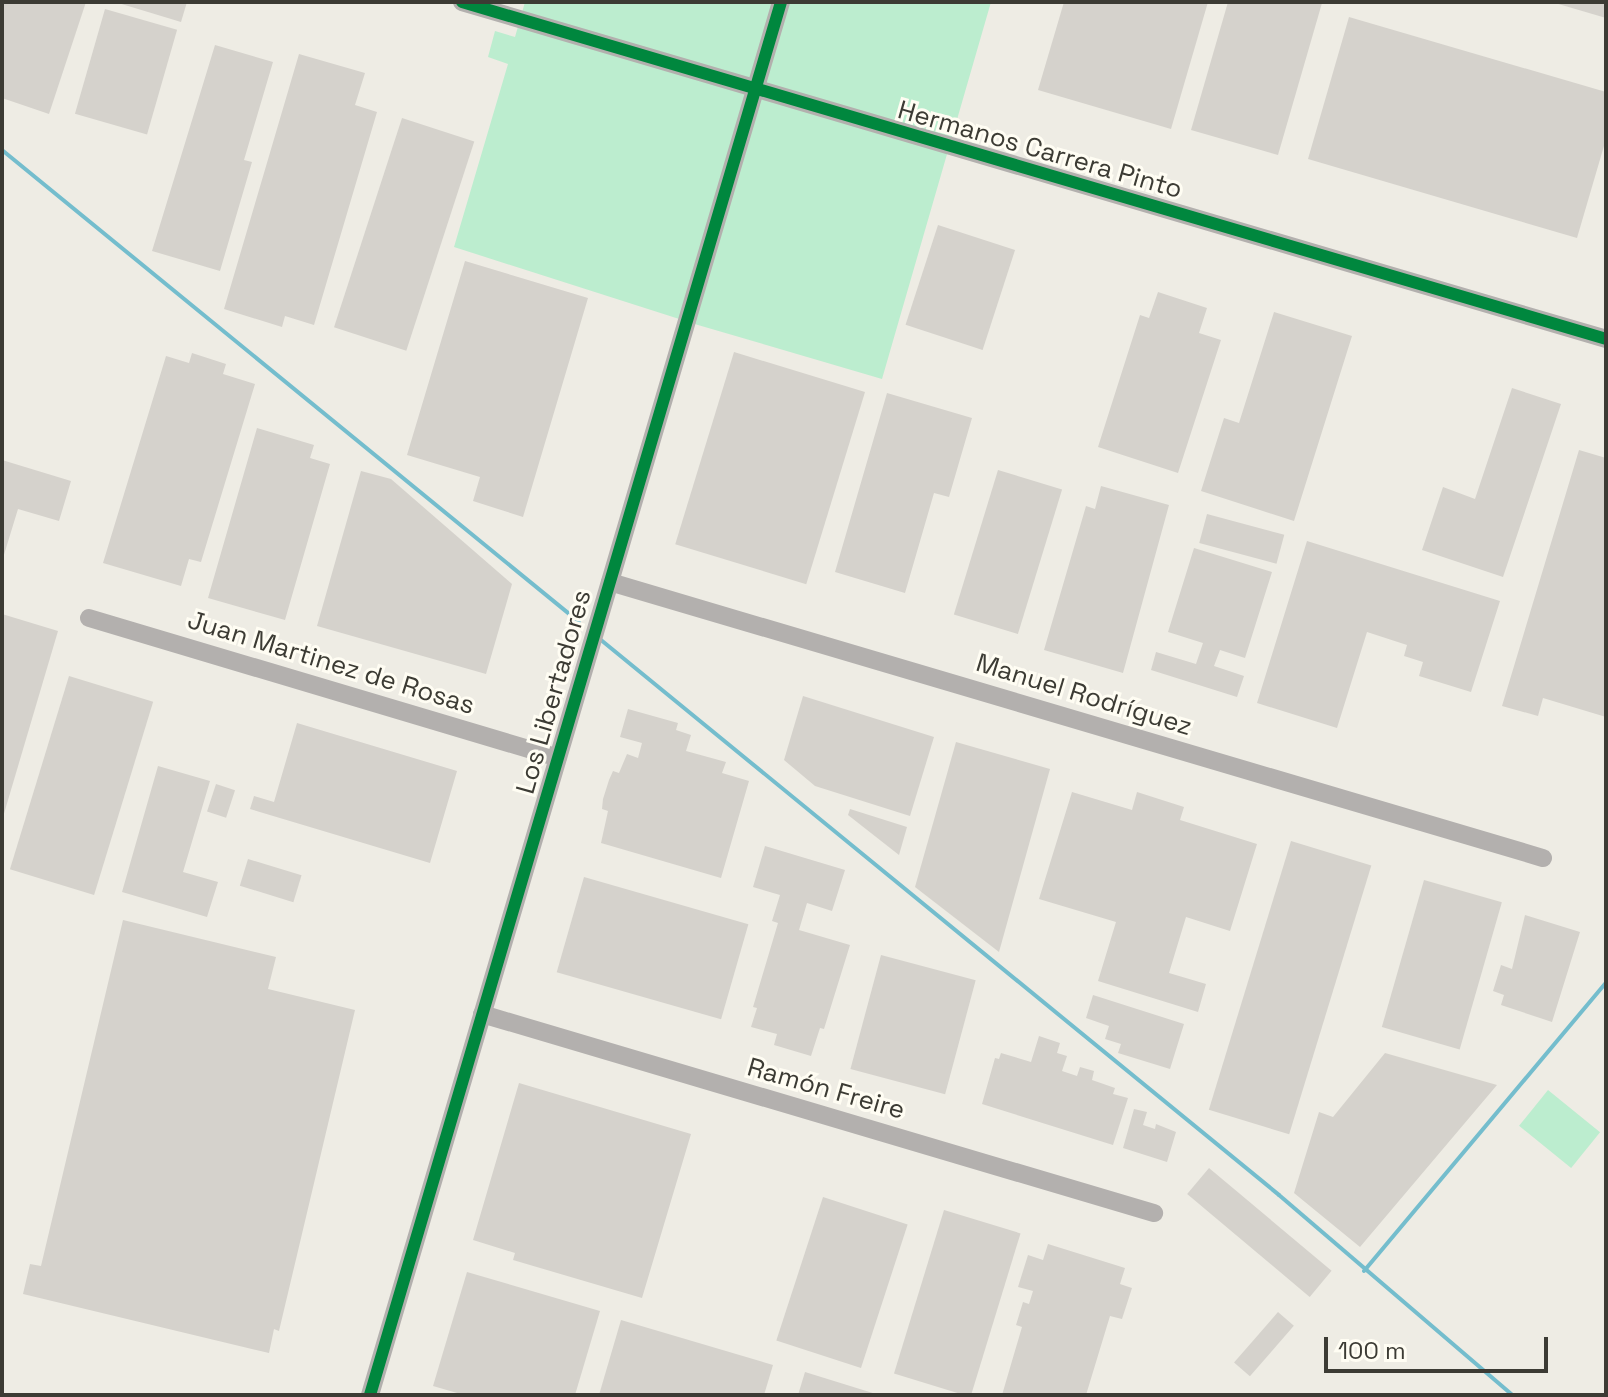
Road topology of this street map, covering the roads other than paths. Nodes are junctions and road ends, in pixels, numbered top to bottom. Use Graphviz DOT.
graph roads {
  1 [pos="462,2"];
  2 [pos="781,2"];
  3 [pos="756,88"];
  4 [pos="1606,339"];
  5 [pos="610,582"];
  6 [pos="89,618"];
  7 [pos="558,758"];
  8 [pos="1543,858"];
  9 [pos="482,1014"];
  10 [pos="1154,1213"];
  11 [pos="370,1395"];
  1 -- 3 [label="street, Hermanos Carrera Pinto"];
  2 -- 3 [label="street, Los Libertadores"];
  3 -- 4 [label="street, Hermanos Carrera Pinto"];
  3 -- 5 [label="street, Los Libertadores"];
  5 -- 7 [label="street, Los Libertadores"];
  5 -- 8 [label="street, Manuel Rodríguez"];
  6 -- 7 [label="street, Juan Martinez de Rosas"];
  7 -- 9 [label="street, Los Libertadores"];
  9 -- 10 [label="street, Ramón Freire"];
  9 -- 11 [label="street, Los Libertadores"];
}
